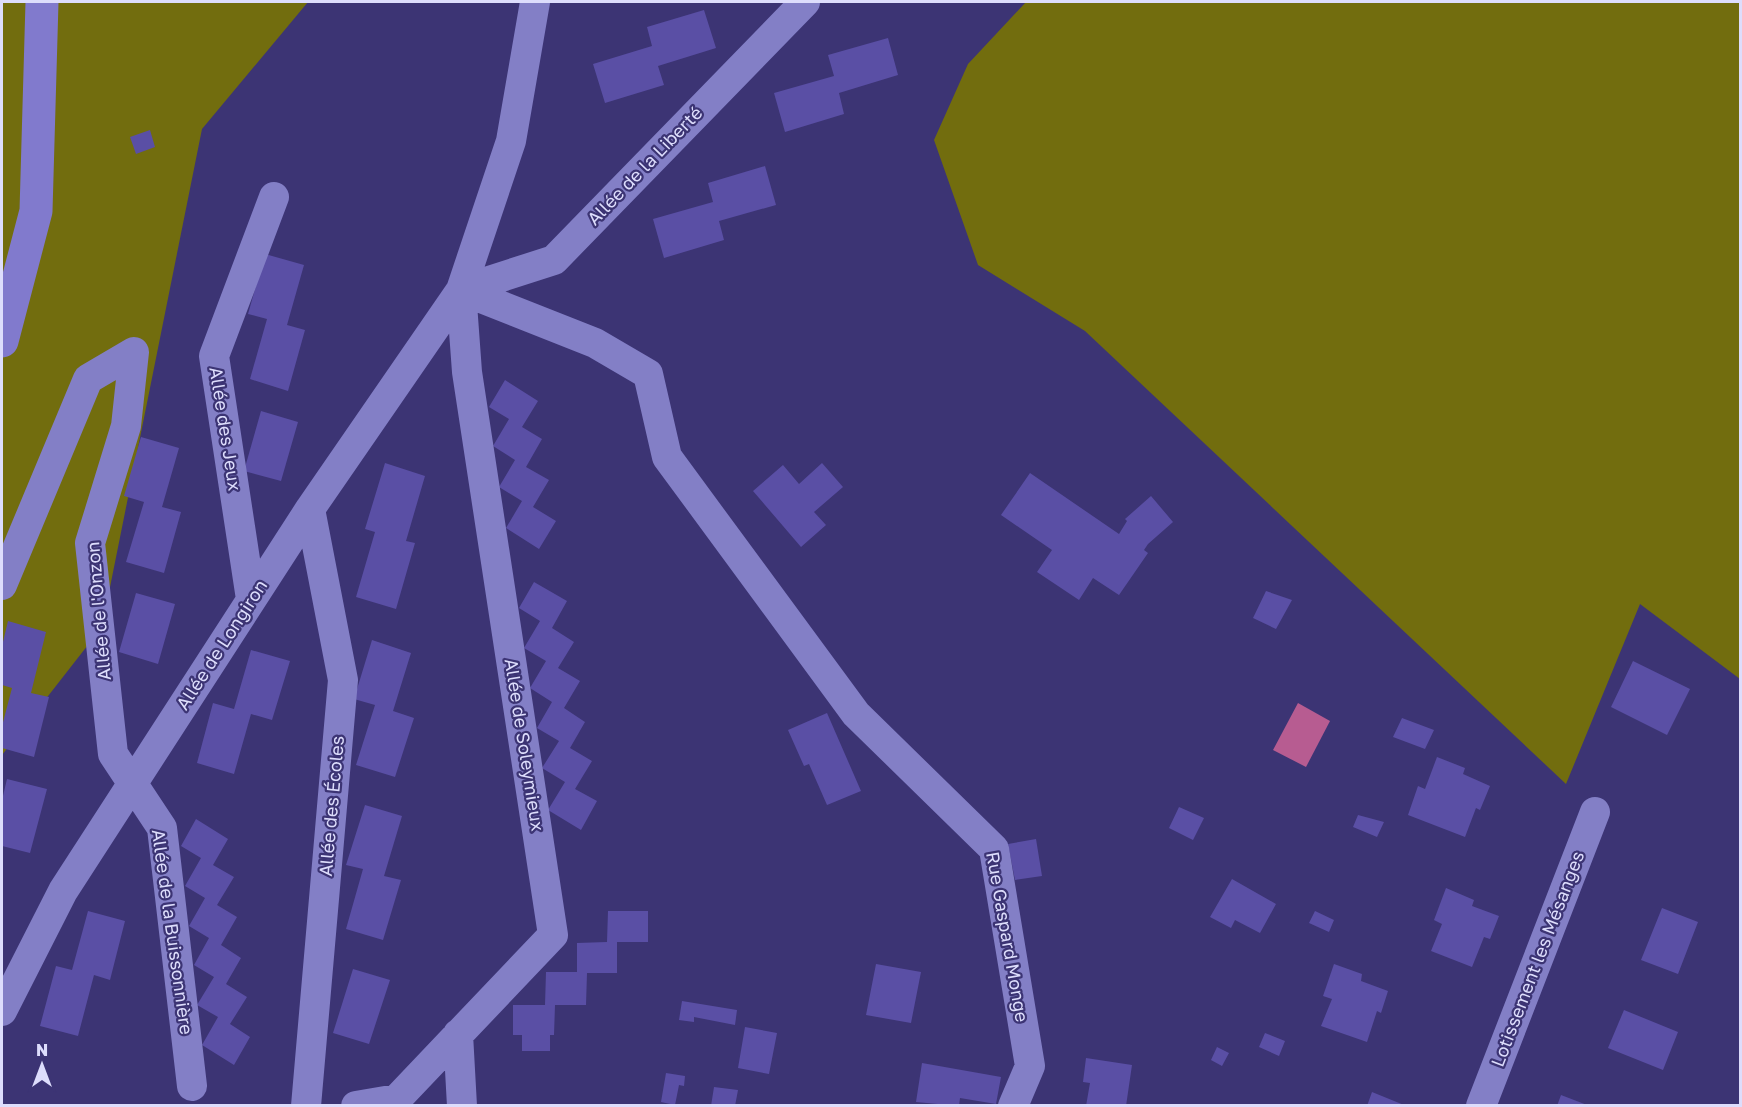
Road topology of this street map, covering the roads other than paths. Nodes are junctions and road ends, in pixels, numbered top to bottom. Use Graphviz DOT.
graph roads {
  1 [pos="42,2"];
  2 [pos="535,2"];
  3 [pos="805,2"];
  4 [pos="274,197"];
  5 [pos="460,290"];
  6 [pos="2,341"];
  7 [pos="310,509"];
  8 [pos="2,585"];
  9 [pos="251,599"];
  10 [pos="133,786"];
  11 [pos="1595,812"];
  12 [pos="2,1011"];
  13 [pos="458,1034"];
  14 [pos="192,1086"];
  15 [pos="306,1106"];
  16 [pos="356,1106"];
  17 [pos="462,1106"];
  18 [pos="1013,1106"];
  19 [pos="1481,1106"];
  1 -- 6 [label="main road"];
  2 -- 5 [label="street"];
  3 -- 5 [label="street, Allée de la Liberté"];
  4 -- 9 [label="street, Allée des Jeux"];
  5 -- 7 [label="street, Allée de Longiron"];
  5 -- 13 [label="street, Allée de Soleymieux"];
  5 -- 18 [label="street, Rue Gaspard Monge"];
  7 -- 9 [label="street, Allée de Longiron"];
  7 -- 15 [label="street, Allée des Écoles"];
  8 -- 10 [label="street, Allée de l'Onzon"];
  9 -- 10 [label="street, Allée de Longiron"];
  10 -- 12 [label="street, Allée de Longiron"];
  10 -- 14 [label="street, Allée de la Buissonnière"];
  11 -- 19 [label="street, Lotissement les Mésanges"];
  13 -- 16 [label="street, Allée de Soleymieux"];
  13 -- 17 [label="street"];
}
